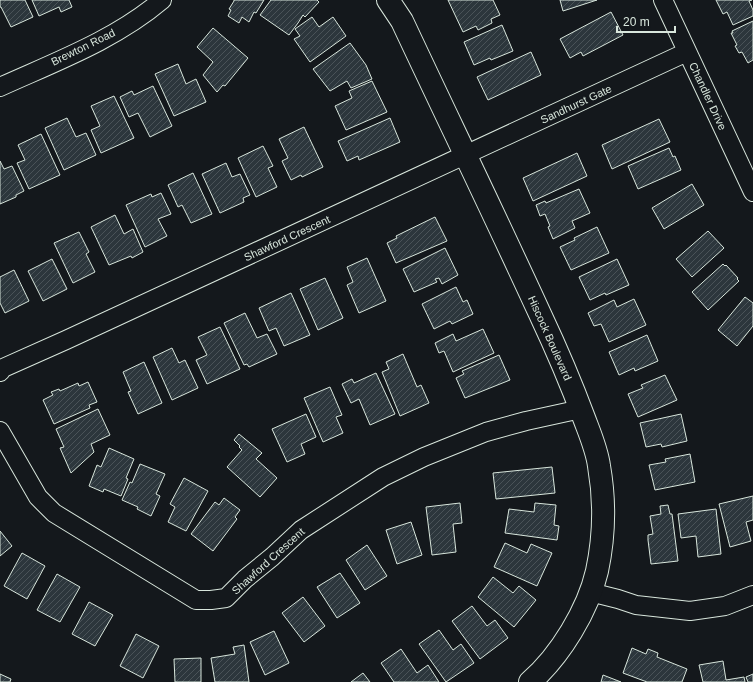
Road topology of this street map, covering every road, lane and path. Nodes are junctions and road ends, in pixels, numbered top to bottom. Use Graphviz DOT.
graph roads {
  1 [pos="162,0"];
  2 [pos="388,0"];
  3 [pos="663,0"];
  4 [pos="687,52"];
  5 [pos="0,87"];
  6 [pos="465,155"];
  7 [pos="753,192"];
  8 [pos="0,372"];
  9 [pos="581,409"];
  10 [pos="0,431"];
  11 [pos="590,592"];
  12 [pos="753,595"];
  13 [pos="530,682"];
  1 -- 5 [label="street, Brewton Road"];
  2 -- 6 [label="street, Hiscock Boulevard"];
  3 -- 4 [label="street, Chandler Drive"];
  4 -- 6 [label="street, Sandhurst Gate"];
  4 -- 7 [label="street, Chandler Drive"];
  6 -- 8 [label="street, Shawford Crescent"];
  6 -- 9 [label="street, Hiscock Boulevard"];
  9 -- 10 [label="street, Shawford Crescent"];
  9 -- 11 [label="street, Hiscock Boulevard"];
  11 -- 12 [label="street"];
  11 -- 13 [label="street, Hiscock Boulevard"];
}
